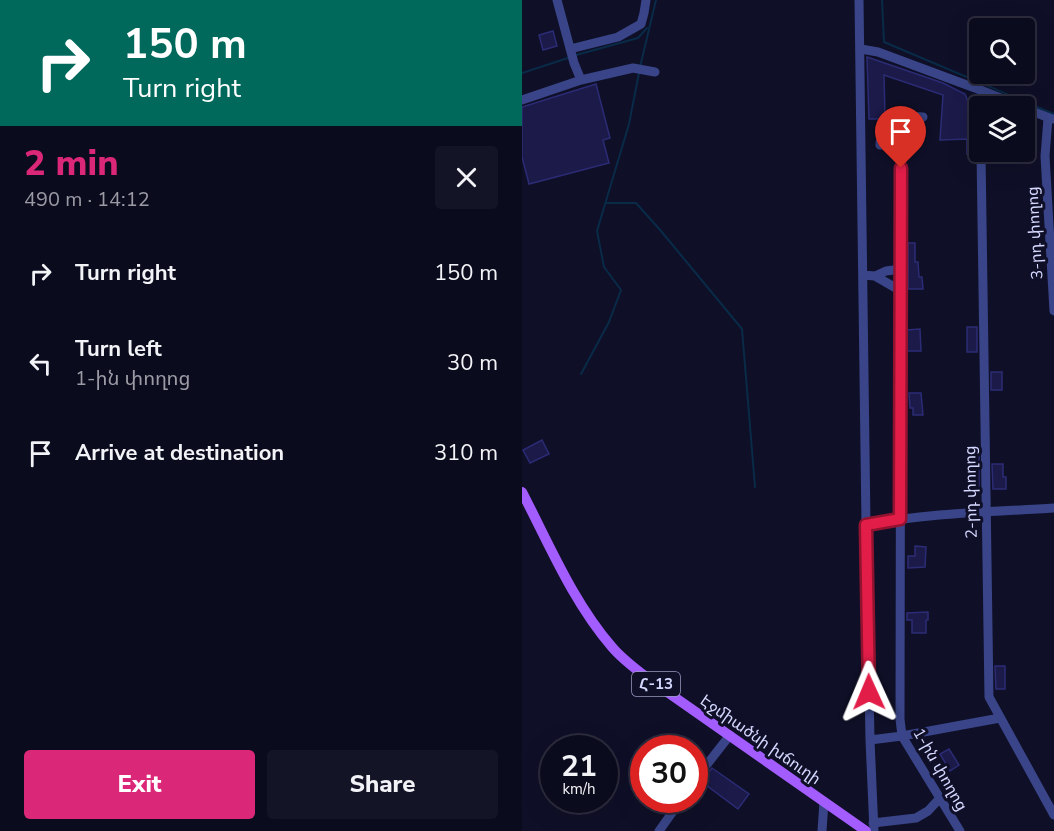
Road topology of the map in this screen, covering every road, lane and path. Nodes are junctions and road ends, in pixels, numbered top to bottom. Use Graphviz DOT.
graph roads {
  1 [pos="557,0"];
  2 [pos="645,0"];
  3 [pos="860,0"];
  4 [pos="570,49"];
  5 [pos="861,49"];
  6 [pos="651,71"];
  7 [pos="581,80"];
  8 [pos="983,91"];
  9 [pos="983,96"];
  10 [pos="996,96"];
  11 [pos="522,100"];
  12 [pos="1035,112"];
  13 [pos="923,117"];
  14 [pos="1051,119"];
  15 [pos="981,162"];
  16 [pos="901,269"];
  17 [pos="863,275"];
  18 [pos="875,276"];
  19 [pos="901,291"];
  20 [pos="1054,311"];
  21 [pos="522,492"];
  22 [pos="1054,508"];
  23 [pos="986,512"];
  24 [pos="900,519"];
  25 [pos="866,525"];
  26 [pos="1000,718"];
  27 [pos="730,735"];
  28 [pos="902,736"];
  29 [pos="870,740"];
  30 [pos="708,764"];
  31 [pos="940,798"];
  32 [pos="824,802"];
  33 [pos="672,813"];
  34 [pos="1054,814"];
  35 [pos="871,828"];
  36 [pos="659,831"];
  37 [pos="822,831"];
  38 [pos="960,831"];
  1 -- 4 [label="street"];
  2 -- 4 [label="street"];
  3 -- 5 [label="street"];
  4 -- 7 [label="street"];
  5 -- 8 [label="street"];
  5 -- 17 [label="street"];
  6 -- 7 [label="street"];
  7 -- 11 [label="street"];
  8 -- 9 [label="street"];
  8 -- 10 [label="street"];
  12 -- 14 [label="street"];
  13 -- 16 [label="street, 1-ին փողոց"];
  14 -- 20 [label="street, 3-րդ փողոց"];
  15 -- 23 [label="street, 2-րդ փողոց"];
  16 -- 18 [label="street"];
  16 -- 19 [label="street, 1-ին փողոց"];
  17 -- 18 [label="street"];
  17 -- 25 [label="street"];
  18 -- 19 [label="street"];
  19 -- 24 [label="street, 1-ին փողոց"];
  21 -- 27 [label="main road, Էջմիածնի խճուղի / Հ-13"];
  22 -- 23 [label="street"];
  23 -- 24 [label="street"];
  23 -- 26 [label="street, 2-րդ փողոց"];
  24 -- 25 [label="street"];
  24 -- 28 [label="street, 1-ին փողոց"];
  25 -- 29 [label="street"];
  26 -- 28 [label="street"];
  26 -- 34 [label="street, 2-րդ փողոց"];
  27 -- 30 [label="street"];
  27 -- 32 [label="main road, Էջմիածնի խճուղի / Հ-13"];
  28 -- 29 [label="street"];
  28 -- 31 [label="street, 1-ին փողոց"];
  29 -- 35 [label="street"];
  31 -- 35 [label="street"];
  31 -- 38 [label="street, 1-ին փողոց"];
  32 -- 35 [label="main road, Էջմիածնի խճուղի / Հ-13"];
  32 -- 37 [label="street"];
  33 -- 36 [label="street"];
}
